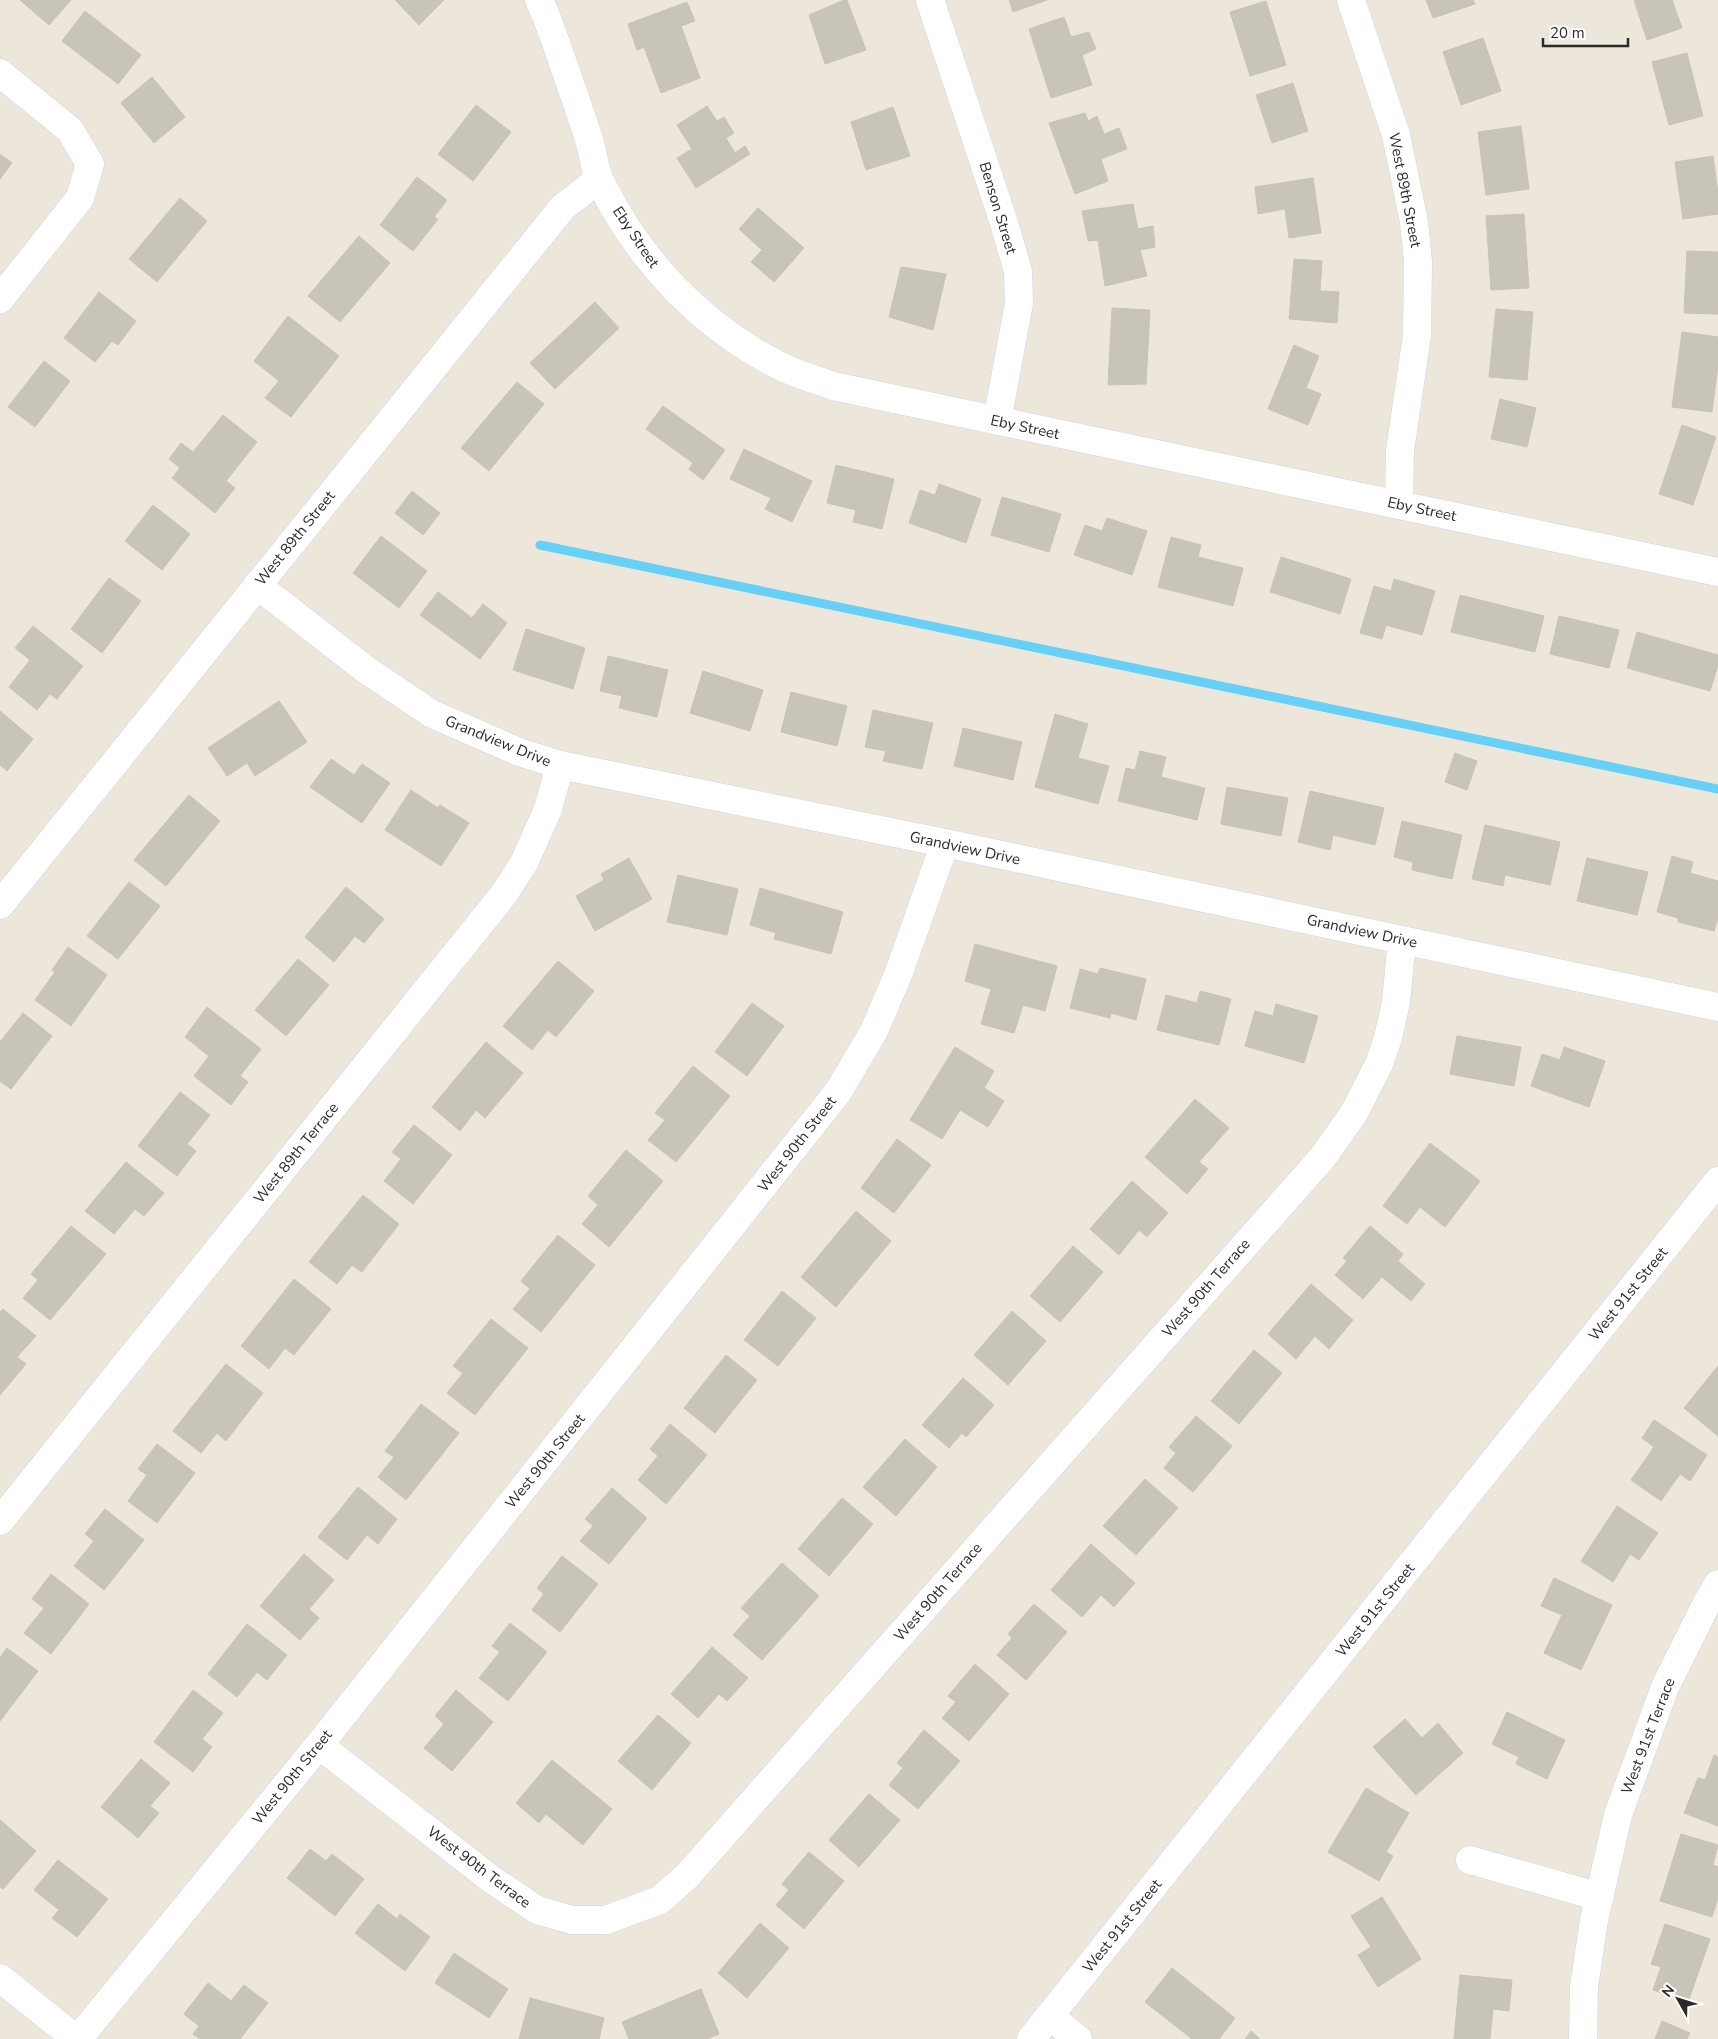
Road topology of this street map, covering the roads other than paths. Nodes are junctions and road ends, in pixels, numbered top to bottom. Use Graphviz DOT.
graph roads {
  1 [pos="539,0"];
  2 [pos="930,0"];
  3 [pos="1352,0"];
  4 [pos="0,73"];
  5 [pos="599,179"];
  6 [pos="0,299"];
  7 [pos="997,421"];
  8 [pos="1399,504"];
  9 [pos="1718,572"];
  10 [pos="257,585"];
  11 [pos="560,765"];
  12 [pos="945,844"];
  13 [pos="9,875"];
  14 [pos="0,905"];
  15 [pos="1402,940"];
  16 [pos="1718,1007"];
  17 [pos="1718,1180"];
  18 [pos="0,1521"];
  19 [pos="1718,1584"];
  20 [pos="319,1745"];
  21 [pos="1470,1860"];
  22 [pos="1600,1897"];
  23 [pos="0,1978"];
  24 [pos="1050,2016"];
  25 [pos="77,2039"];
  26 [pos="1031,2039"];
  27 [pos="1078,2039"];
  28 [pos="1583,2039"];
  1 -- 5 [label="street, Eby Street"];
  2 -- 7 [label="street, Benson Street"];
  3 -- 8 [label="street, West 89th Street"];
  4 -- 6 [label="street"];
  5 -- 7 [label="street, Eby Street"];
  5 -- 10 [label="street, West 89th Street"];
  7 -- 8 [label="street, Eby Street"];
  8 -- 9 [label="street, Eby Street"];
  10 -- 11 [label="street, Grandview Drive"];
  10 -- 13 [label="street, West 89th Street"];
  11 -- 12 [label="street, Grandview Drive"];
  11 -- 18 [label="street, West 89th Terrace"];
  12 -- 15 [label="street, Grandview Drive"];
  12 -- 20 [label="street, West 90th Street"];
  13 -- 14 [label="street, West 89th Street"];
  15 -- 16 [label="street, Grandview Drive"];
  15 -- 20 [label="street, West 90th Terrace"];
  17 -- 24 [label="street, West 91st Street"];
  19 -- 22 [label="street, West 91st Terrace"];
  20 -- 25 [label="street, West 90th Street"];
  21 -- 22 [label="street"];
  22 -- 28 [label="street, West 91st Terrace"];
  23 -- 25 [label="street"];
  24 -- 26 [label="street, West 91st Street"];
  24 -- 27 [label="street"];
}
